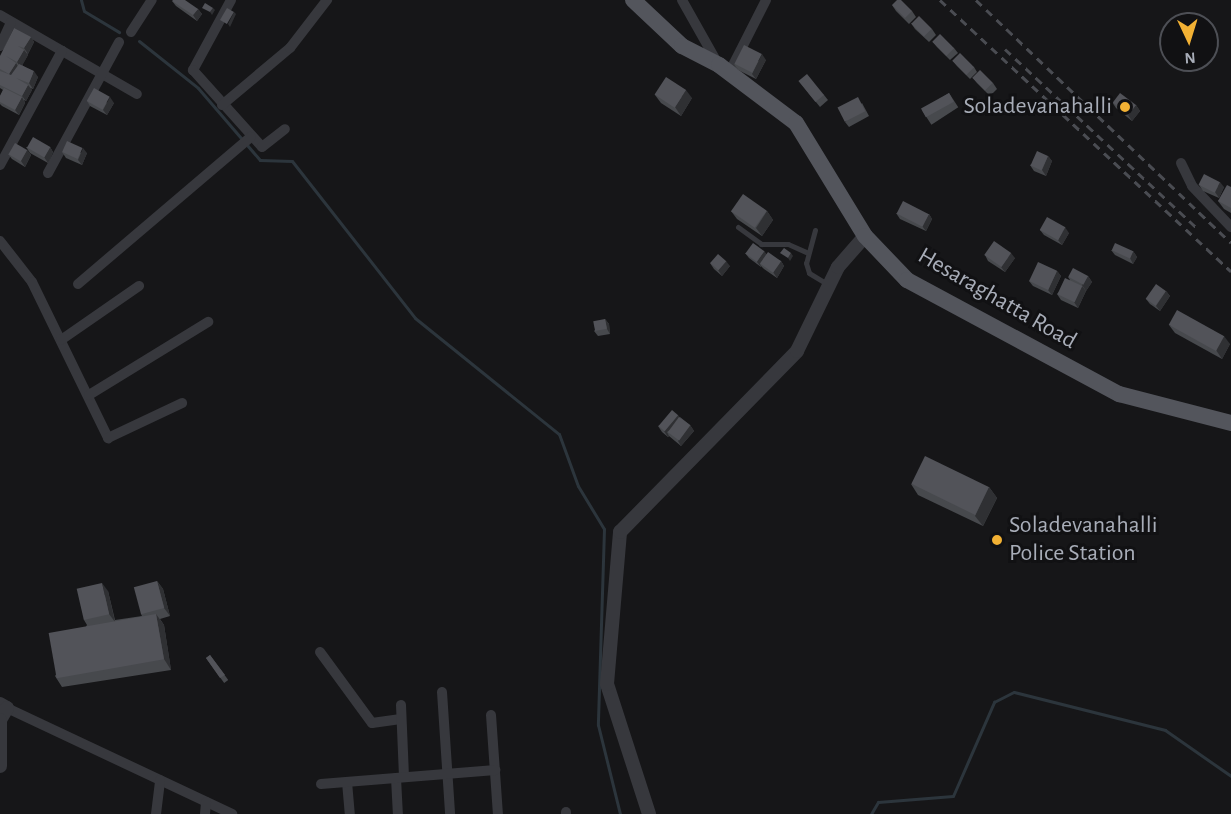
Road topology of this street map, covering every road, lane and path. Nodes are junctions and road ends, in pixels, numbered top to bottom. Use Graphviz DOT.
graph roads {
  1 [pos="152,0"];
  2 [pos="231,0"];
  3 [pos="327,0"];
  4 [pos="633,0"];
  5 [pos="682,0"];
  6 [pos="766,0"];
  7 [pos="0,15"];
  8 [pos="11,22"];
  9 [pos="131,32"];
  10 [pos="119,42"];
  11 [pos="0,46"];
  12 [pos="62,51"];
  13 [pos="724,70"];
  14 [pos="100,72"];
  15 [pos="137,94"];
  16 [pos="222,105"];
  17 [pos="285,129"];
  18 [pos="251,137"];
  19 [pos="1181,162"];
  20 [pos="0,165"];
  21 [pos="48,173"];
  22 [pos="738,227"];
  23 [pos="1231,227"];
  24 [pos="815,230"];
  25 [pos="864,236"];
  26 [pos="0,241"];
  27 [pos="758,241"];
  28 [pos="752,248"];
  29 [pos="806,252"];
  30 [pos="78,284"];
  31 [pos="139,286"];
  32 [pos="830,286"];
  33 [pos="208,322"];
  34 [pos="61,340"];
  35 [pos="89,395"];
  36 [pos="182,403"];
  37 [pos="1231,423"];
  38 [pos="320,652"];
  39 [pos="442,692"];
  40 [pos="401,705"];
  41 [pos="2,713"];
  42 [pos="491,715"];
  43 [pos="401,718"];
  44 [pos="0,766"];
  45 [pos="495,770"];
  46 [pos="446,774"];
  47 [pos="400,777"];
  48 [pos="160,780"];
  49 [pos="347,782"];
  50 [pos="321,784"];
  51 [pos="206,802"];
  52 [pos="156,814"];
  53 [pos="205,814"];
  54 [pos="232,814"];
  55 [pos="350,814"];
  56 [pos="398,814"];
  57 [pos="450,814"];
  58 [pos="498,814"];
  59 [pos="649,814"];
  1 -- 9 [label="street"];
  2 -- 16 [label="street"];
  3 -- 16 [label="street"];
  4 -- 13 [label="main road, Hesaraghatta Road"];
  5 -- 13 [label="street"];
  6 -- 13 [label="street"];
  7 -- 8 [label="street"];
  8 -- 11 [label="street"];
  8 -- 12 [label="street"];
  10 -- 14 [label="street"];
  12 -- 14 [label="street"];
  12 -- 20 [label="street"];
  13 -- 25 [label="main road, Hesaraghatta Road"];
  14 -- 15 [label="street"];
  14 -- 21 [label="street"];
  16 -- 18 [label="street"];
  17 -- 18 [label="street"];
  18 -- 30 [label="street"];
  19 -- 23 [label="street"];
  22 -- 27 [label="lane"];
  24 -- 29 [label="lane"];
  25 -- 32 [label="street"];
  25 -- 37 [label="main road, Hesaraghatta Road"];
  26 -- 34 [label="street"];
  27 -- 28 [label="lane"];
  27 -- 29 [label="lane"];
  29 -- 32 [label="lane"];
  31 -- 34 [label="street"];
  32 -- 59 [label="street"];
  33 -- 35 [label="street"];
  34 -- 35 [label="street"];
  35 -- 36 [label="street"];
  38 -- 43 [label="street"];
  39 -- 46 [label="street"];
  40 -- 43 [label="street"];
  41 -- 44 [label="street"];
  41 -- 48 [label="street"];
  42 -- 45 [label="street"];
  43 -- 47 [label="street"];
  45 -- 46 [label="street"];
  45 -- 58 [label="street"];
  46 -- 47 [label="street"];
  46 -- 57 [label="street"];
  47 -- 49 [label="street"];
  47 -- 56 [label="street"];
  48 -- 51 [label="street"];
  48 -- 52 [label="street"];
  49 -- 50 [label="street"];
  49 -- 55 [label="street"];
  51 -- 53 [label="street"];
  51 -- 54 [label="street"];
}
